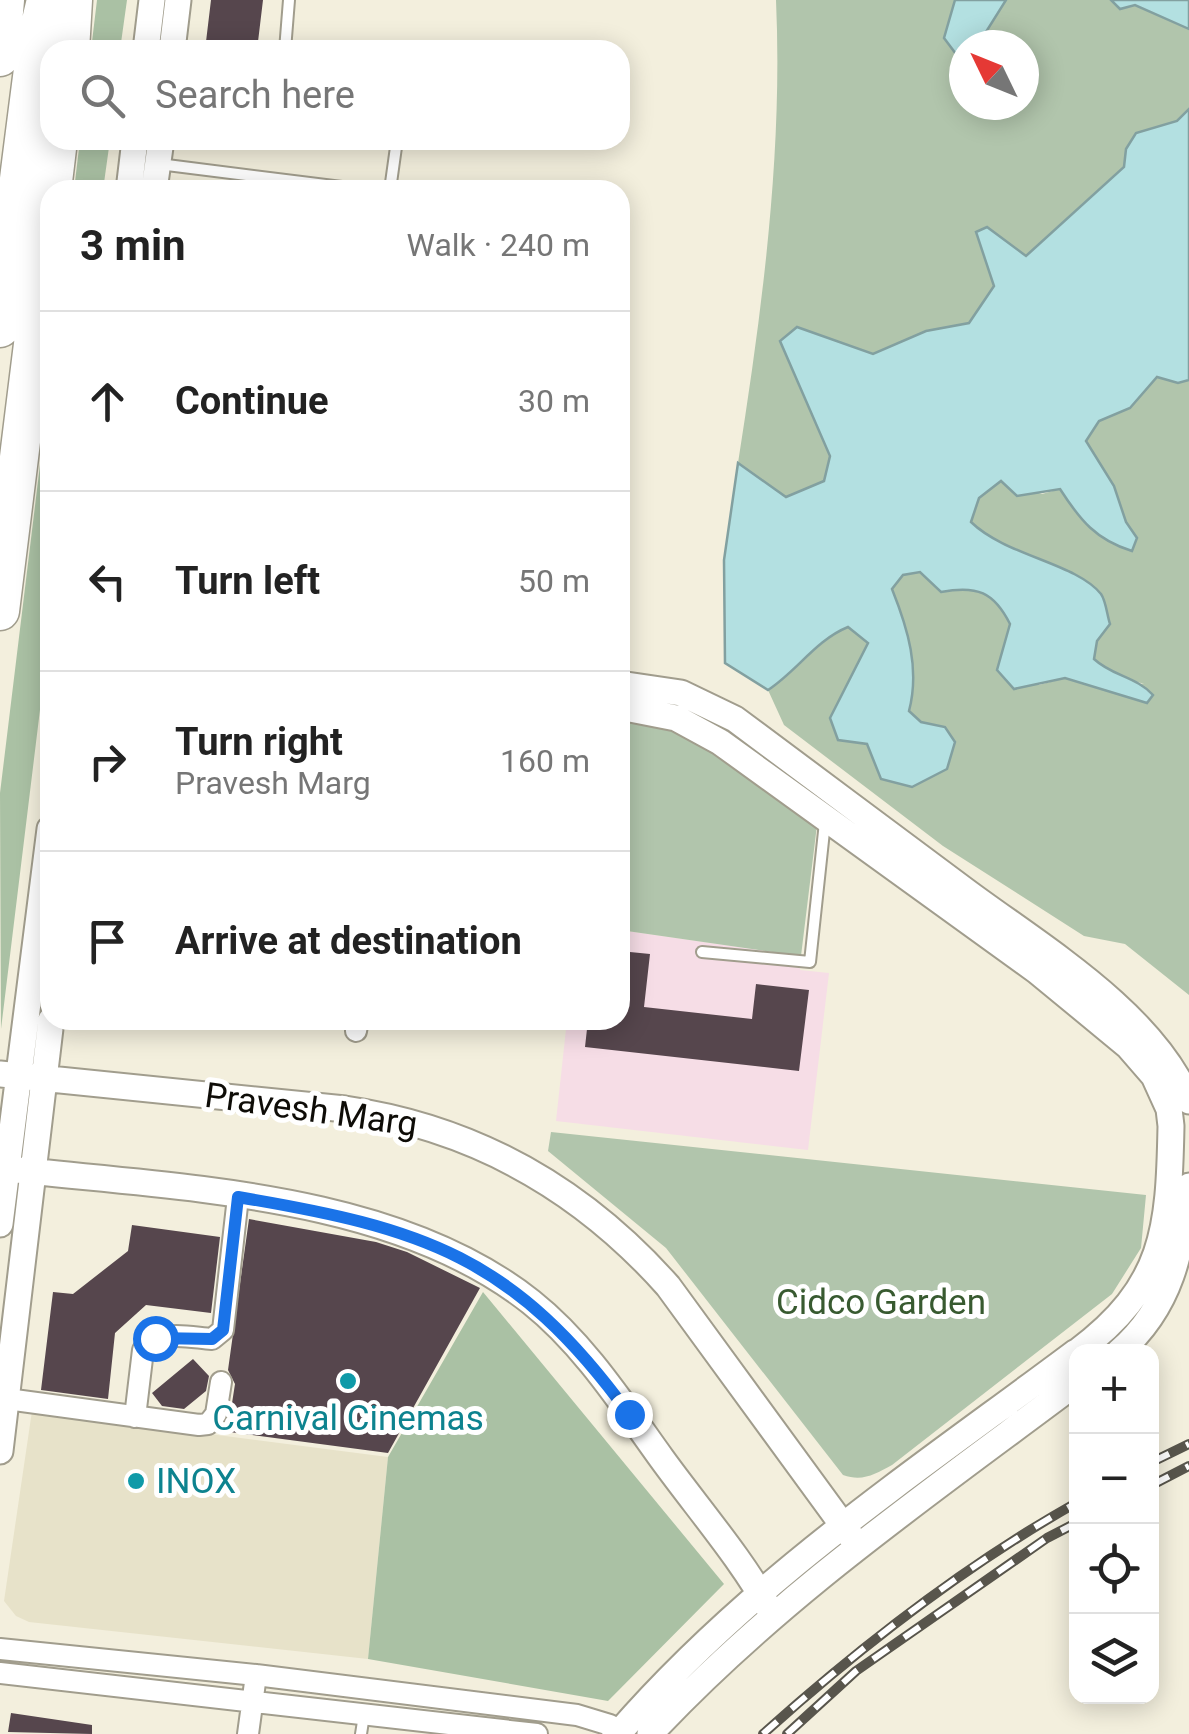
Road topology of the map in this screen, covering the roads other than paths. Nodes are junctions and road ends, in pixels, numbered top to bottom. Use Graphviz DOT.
graph roads {
  1 [pos="5,0"];
  2 [pos="46,0"];
  3 [pos="73,0"];
  4 [pos="152,0"];
  5 [pos="178,0"];
  6 [pos="289,0"];
  7 [pos="71,40"];
  8 [pos="147,40"];
  9 [pos="173,40"];
  10 [pos="285,40"];
  11 [pos="0,57"];
  12 [pos="57,150"];
  13 [pos="396,150"];
  14 [pos="148,159"];
  15 [pos="53,180"];
  16 [pos="294,180"];
  17 [pos="391,180"];
  18 [pos="40,289"];
  19 [pos="0,328"];
  20 [pos="0,611"];
  21 [pos="630,685"];
  22 [pos="630,708"];
  23 [pos="830,804"];
  24 [pos="40,915"];
  25 [pos="702,952"];
  26 [pos="46,1030"];
  27 [pos="21,1077"];
  28 [pos="1189,1101"];
  29 [pos="13,1170"];
  30 [pos="1183,1195"];
  31 [pos="238,1197"];
  32 [pos="0,1224"];
  33 [pos="1087,1344"];
  34 [pos="1127,1344"];
  35 [pos="1069,1359"];
  36 [pos="220,1382"];
  37 [pos="1069,1389"];
  38 [pos="7,1399"];
  39 [pos="135,1417"];
  40 [pos="0,1451"];
  41 [pos="852,1535"];
  42 [pos="766,1603"];
  43 [pos="0,1650"];
  44 [pos="0,1673"];
  45 [pos="256,1675"];
  46 [pos="252,1703"];
  47 [pos="362,1725"];
  48 [pos="248,1734"];
  49 [pos="537,1734"];
  50 [pos="615,1734"];
  51 [pos="650,1734"];
  1 -- 11 [label="highway"];
  2 -- 19 [label="highway"];
  3 -- 7 [label="highway"];
  4 -- 8 [label="street"];
  5 -- 9 [label="street"];
  6 -- 10 [label="lane"];
  12 -- 15 [label="highway"];
  13 -- 17 [label="lane"];
  14 -- 16 [label="lane"];
  18 -- 20 [label="highway"];
  21 -- 23 [label="street"];
  22 -- 23 [label="street"];
  23 -- 25 [label="lane"];
  23 -- 28 [label="street"];
  23 -- 30 [label="street"];
  24 -- 27 [label="street"];
  26 -- 27 [label="street"];
  27 -- 29 [label="street"];
  27 -- 41 [label="street, Pravesh Marg"];
  29 -- 31 [label="street"];
  29 -- 32 [label="street"];
  29 -- 38 [label="street"];
  30 -- 33 [label="street"];
  30 -- 34 [label="street"];
  31 -- 39 [label="street"];
  31 -- 42 [label="street"];
  35 -- 41 [label="street"];
  36 -- 39 [label="street"];
  37 -- 41 [label="street"];
  38 -- 39 [label="street"];
  38 -- 40 [label="street"];
  41 -- 42 [label="street"];
  42 -- 50 [label="street"];
  42 -- 51 [label="street"];
  43 -- 45 [label="street"];
  44 -- 46 [label="street"];
  45 -- 46 [label="street"];
  45 -- 50 [label="street"];
  46 -- 47 [label="street"];
  46 -- 48 [label="street"];
  47 -- 49 [label="street"];
}
